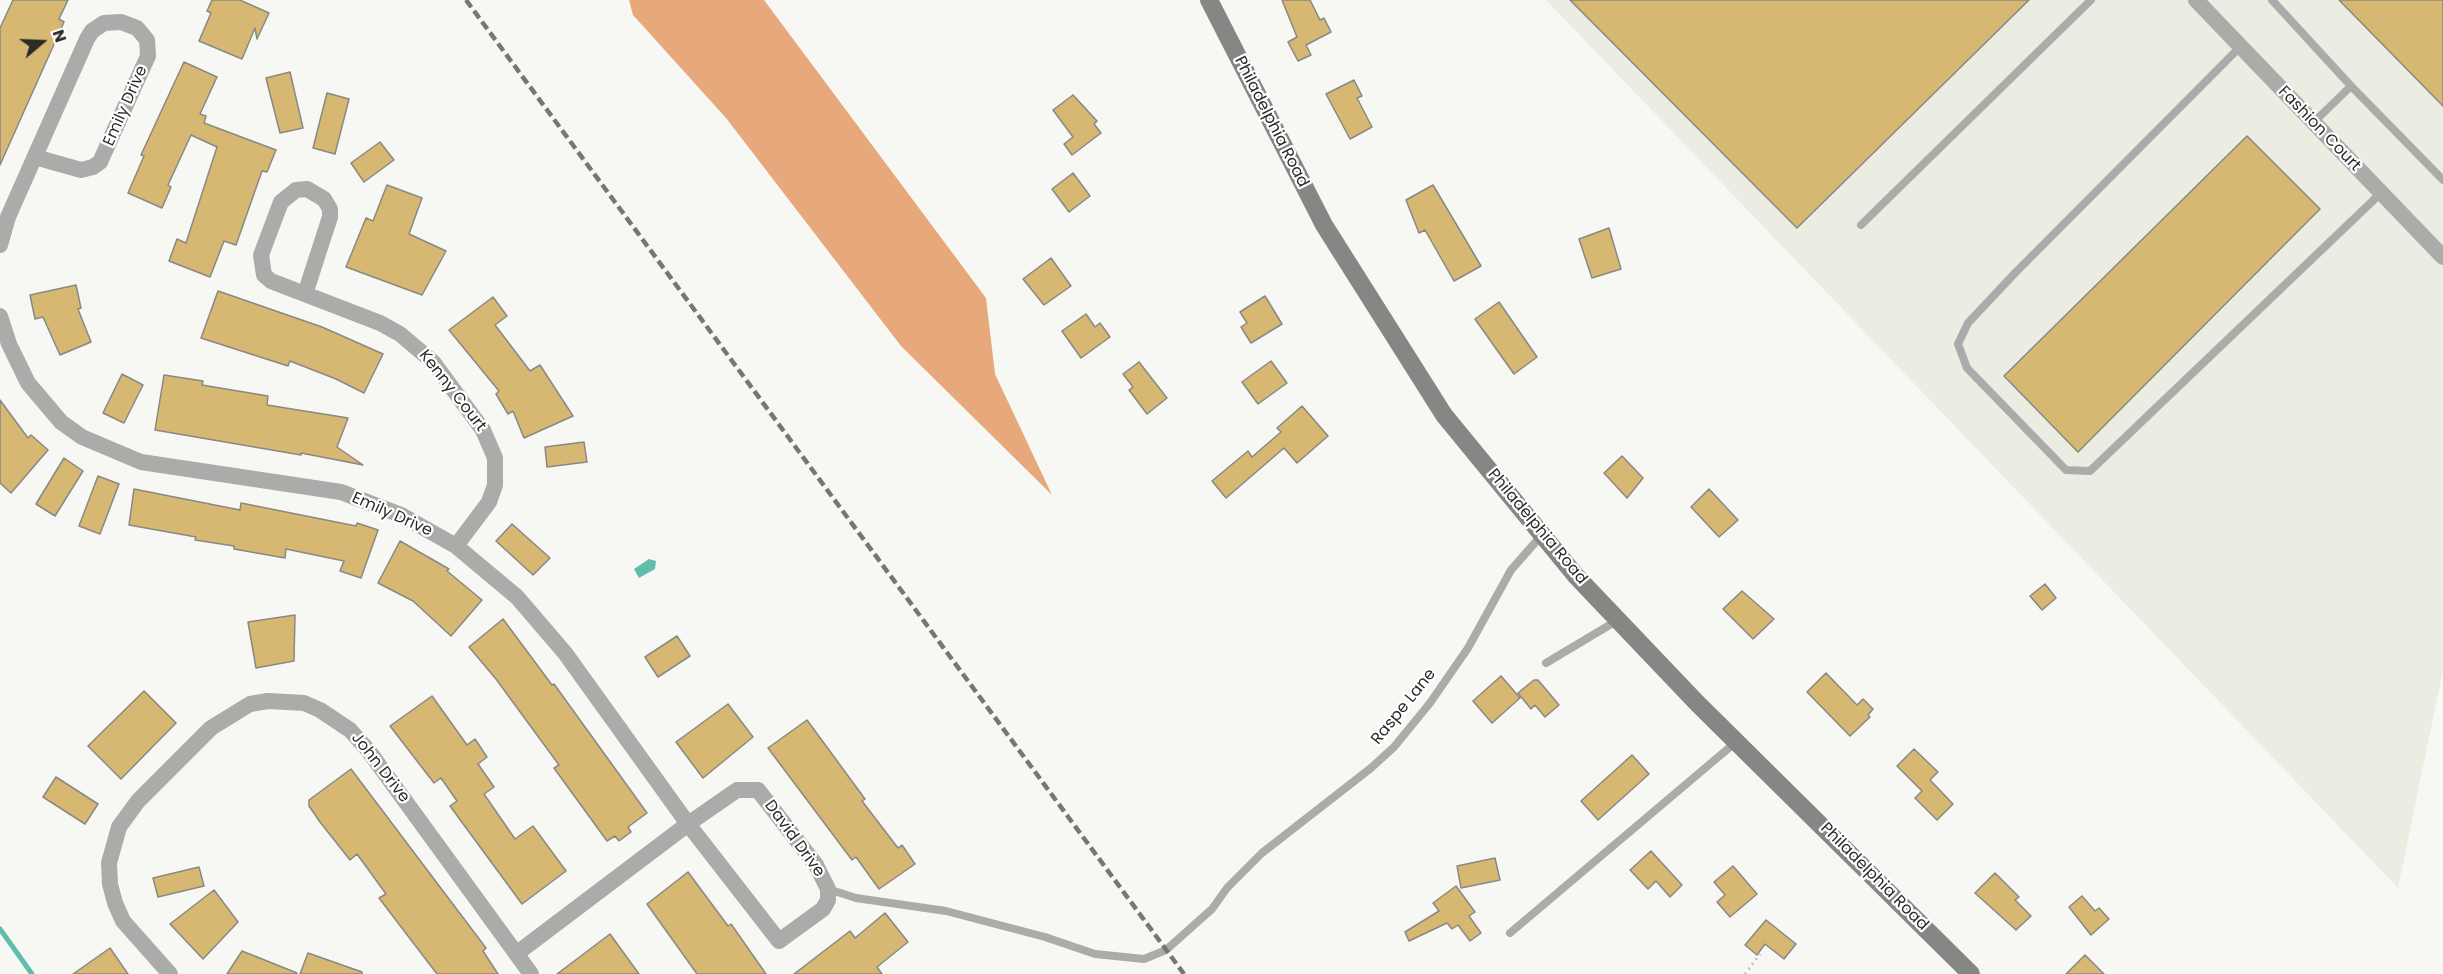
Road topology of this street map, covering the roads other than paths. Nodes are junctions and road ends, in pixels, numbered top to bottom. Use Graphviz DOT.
graph roads {
  1 [pos="1209,0"];
  2 [pos="2091,0"];
  3 [pos="2196,0"];
  4 [pos="2272,0"];
  5 [pos="2240,47"];
  6 [pos="2351,86"];
  7 [pos="2313,123"];
  8 [pos="35,157"];
  9 [pos="2443,180"];
  10 [pos="2380,193"];
  11 [pos="1862,225"];
  12 [pos="0,245"];
  13 [pos="2443,257"];
  14 [pos="305,294"];
  15 [pos="0,316"];
  16 [pos="1541,536"];
  17 [pos="456,546"];
  18 [pos="1618,620"];
  19 [pos="1546,663"];
  20 [pos="1737,742"];
  21 [pos="688,824"];
  22 [pos="828,890"];
  23 [pos="1510,933"];
  24 [pos="516,954"];
  25 [pos="170,974"];
  26 [pos="531,974"];
  27 [pos="1971,974"];
  1 -- 16 [label="main road, Philadelphia Road"];
  2 -- 11 [label="lane"];
  3 -- 5 [label="street, Fashion Court"];
  4 -- 6 [label="lane"];
  5 -- 7 [label="street, Fashion Court"];
  5 -- 10 [label="lane"];
  6 -- 7 [label="lane"];
  6 -- 9 [label="lane"];
  7 -- 10 [label="street, Fashion Court"];
  8 -- 8 [label="street, Emily Drive"];
  8 -- 12 [label="street, Emily Drive"];
  10 -- 13 [label="street, Fashion Court"];
  14 -- 14 [label="street, Kenny Court"];
  14 -- 17 [label="street, Kenny Court"];
  15 -- 17 [label="street, Emily Drive"];
  16 -- 18 [label="main road, Philadelphia Road"];
  16 -- 22 [label="lane, Raspe Lane"];
  17 -- 21 [label="street, Emily Drive"];
  18 -- 19 [label="lane"];
  18 -- 20 [label="main road, Philadelphia Road"];
  20 -- 23 [label="lane"];
  20 -- 27 [label="main road, Philadelphia Road"];
  21 -- 22 [label="street, David Drive"];
  21 -- 22 [label="street, David Drive"];
  21 -- 24 [label="street, David Drive"];
  24 -- 25 [label="street, John Drive"];
  24 -- 26 [label="street, John Drive"];
}
